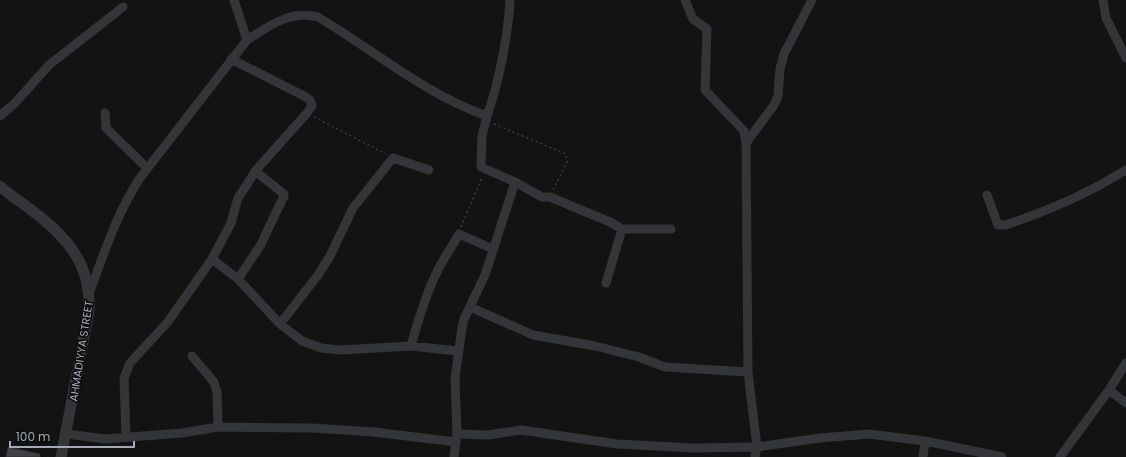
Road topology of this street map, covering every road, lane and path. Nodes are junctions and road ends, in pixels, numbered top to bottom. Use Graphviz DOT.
graph roads {
  1 [pos="234,0"];
  2 [pos="510,0"];
  3 [pos="685,0"];
  4 [pos="812,0"];
  5 [pos="1103,0"];
  6 [pos="123,7"];
  7 [pos="247,40"];
  8 [pos="1126,58"];
  9 [pos="231,59"];
  10 [pos="105,113"];
  11 [pos="307,113"];
  12 [pos="0,116"];
  13 [pos="487,118"];
  14 [pos="746,143"];
  15 [pos="393,158"];
  16 [pos="481,167"];
  17 [pos="147,168"];
  18 [pos="429,170"];
  19 [pos="1126,170"];
  20 [pos="255,171"];
  21 [pos="516,182"];
  22 [pos="0,186"];
  23 [pos="986,195"];
  24 [pos="550,197"];
  25 [pos="622,229"];
  26 [pos="671,229"];
  27 [pos="458,234"];
  28 [pos="493,249"];
  29 [pos="212,259"];
  30 [pos="238,279"];
  31 [pos="606,283"];
  32 [pos="90,291"];
  33 [pos="470,307"];
  34 [pos="280,324"];
  35 [pos="412,346"];
  36 [pos="458,351"];
  37 [pos="192,356"];
  38 [pos="1126,363"];
  39 [pos="748,372"];
  40 [pos="1109,390"];
  41 [pos="1126,403"];
  42 [pos="218,427"];
  43 [pos="66,434"];
  44 [pos="126,436"];
  45 [pos="456,438"];
  46 [pos="925,441"];
  47 [pos="757,447"];
  48 [pos="61,457"];
  49 [pos="454,457"];
  50 [pos="755,457"];
  51 [pos="924,457"];
  52 [pos="1002,457"];
  53 [pos="1060,457"];
  1 -- 7 [label="street"];
  2 -- 13 [label="street"];
  3 -- 14 [label="street"];
  4 -- 14 [label="street"];
  5 -- 8 [label="street"];
  6 -- 12 [label="street"];
  7 -- 9 [label="street"];
  7 -- 13 [label="street"];
  9 -- 11 [label="street"];
  9 -- 17 [label="street"];
  10 -- 17 [label="street"];
  11 -- 15 [label="path"];
  11 -- 20 [label="street"];
  13 -- 16 [label="street"];
  13 -- 24 [label="path"];
  14 -- 39 [label="street"];
  15 -- 18 [label="street"];
  15 -- 34 [label="street"];
  16 -- 21 [label="street"];
  16 -- 27 [label="path"];
  17 -- 32 [label="street"];
  19 -- 23 [label="street"];
  20 -- 29 [label="street"];
  20 -- 30 [label="street"];
  21 -- 24 [label="street"];
  21 -- 28 [label="street"];
  22 -- 32 [label="street, AHMADIYYA STREET"];
  24 -- 25 [label="street"];
  25 -- 26 [label="street"];
  25 -- 31 [label="street"];
  27 -- 28 [label="street"];
  27 -- 35 [label="street"];
  28 -- 33 [label="street"];
  29 -- 30 [label="street"];
  29 -- 44 [label="street"];
  30 -- 34 [label="street"];
  32 -- 43 [label="street, AHMADIYYA STREET"];
  33 -- 36 [label="street"];
  33 -- 39 [label="street"];
  34 -- 35 [label="street"];
  35 -- 36 [label="street"];
  36 -- 45 [label="street"];
  37 -- 42 [label="street"];
  38 -- 40 [label="street"];
  39 -- 47 [label="street"];
  40 -- 41 [label="street"];
  40 -- 53 [label="street"];
  42 -- 44 [label="street"];
  42 -- 45 [label="street"];
  43 -- 44 [label="street"];
  43 -- 48 [label="street, AHMADIYYA STREET"];
  45 -- 47 [label="street"];
  45 -- 49 [label="street"];
  46 -- 47 [label="street"];
  46 -- 51 [label="street"];
  46 -- 52 [label="street"];
  47 -- 50 [label="street"];
}
